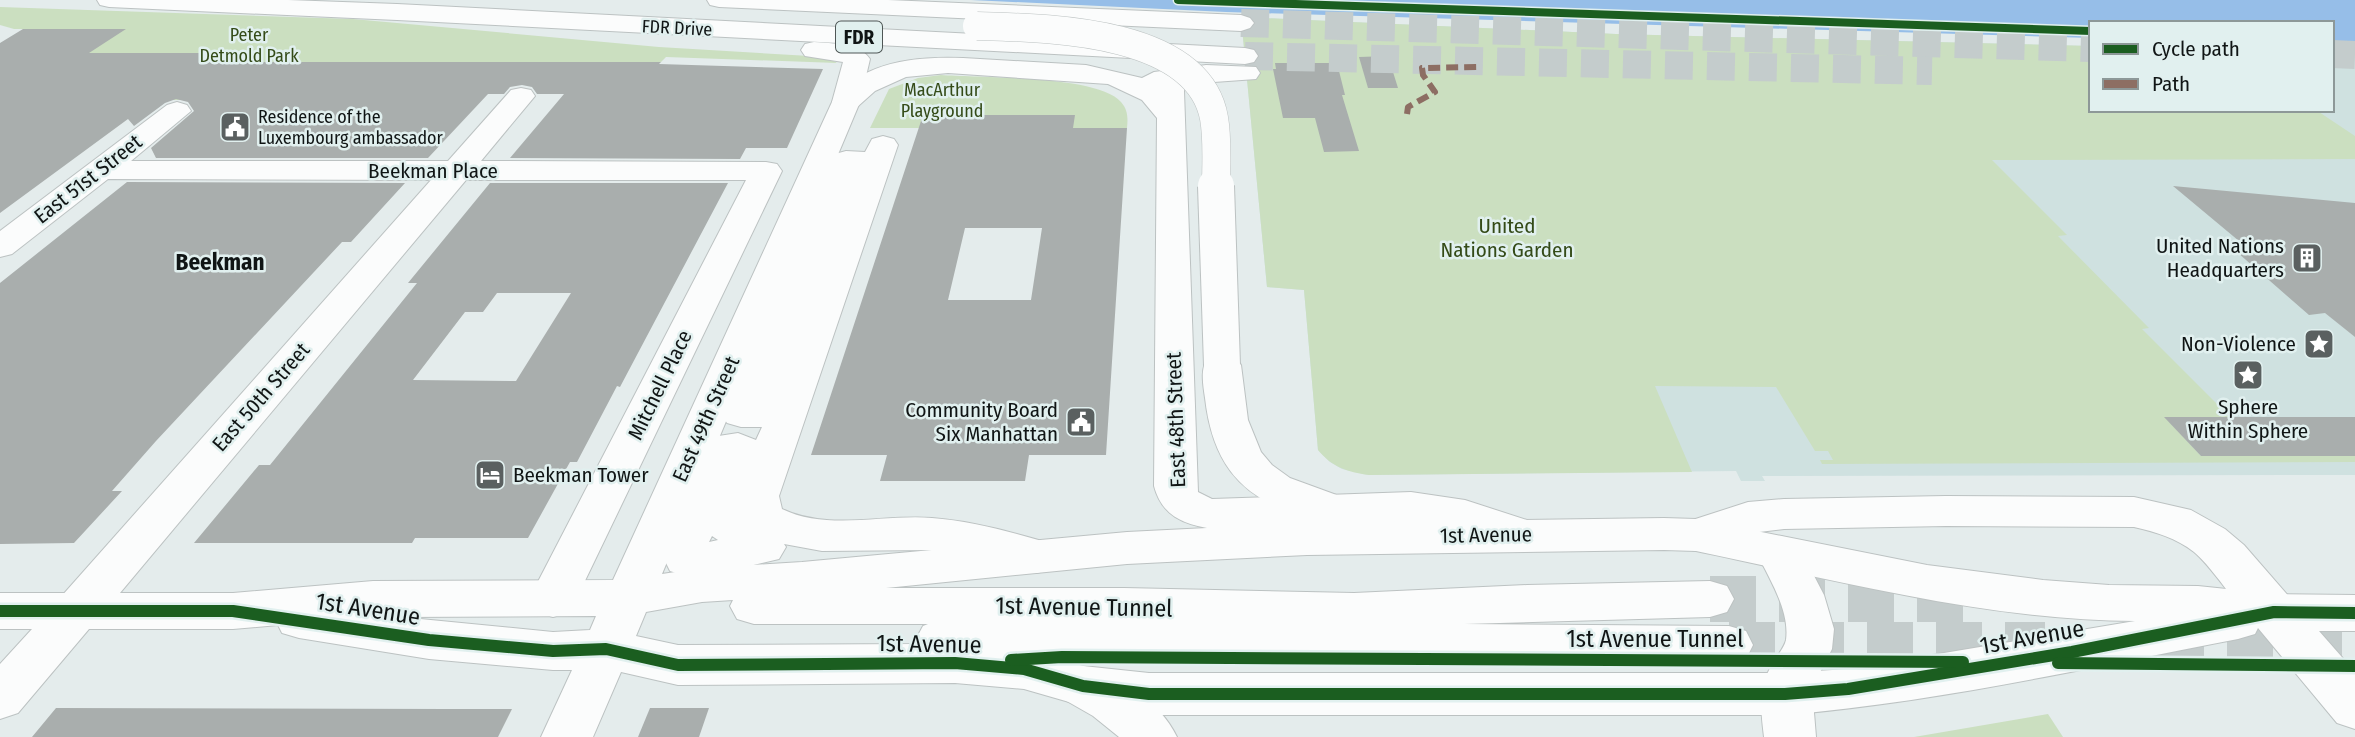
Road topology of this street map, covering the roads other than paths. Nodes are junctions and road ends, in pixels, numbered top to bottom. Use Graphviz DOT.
graph roads {
  1 [pos="109,0"];
  2 [pos="719,0"];
  3 [pos="474,8"];
  4 [pos="1241,23"];
  5 [pos="855,56"];
  6 [pos="1174,77"];
  7 [pos="1121,79"];
  8 [pos="521,96"];
  9 [pos="846,102"];
  10 [pos="177,111"];
  11 [pos="1172,118"];
  12 [pos="827,145"];
  13 [pos="100,170"];
  14 [pos="766,171"];
  15 [pos="456,172"];
  16 [pos="0,247"];
  17 [pos="741,414"];
  18 [pos="701,431"];
  19 [pos="780,431"];
  20 [pos="1328,508"];
  21 [pos="1520,534"];
  22 [pos="1696,535"];
  23 [pos="1780,553"];
  24 [pos="1039,556"];
  25 [pos="627,598"];
  26 [pos="553,599"];
  27 [pos="1710,599"];
  28 [pos="0,611"];
  29 [pos="76,611"];
  30 [pos="233,611"];
  31 [pos="2274,612"];
  32 [pos="2355,613"];
  33 [pos="1729,645"];
  34 [pos="606,649"];
  35 [pos="1083,686"];
  36 [pos="0,698"];
  37 [pos="2355,708"];
  38 [pos="1788,715"];
  39 [pos="567,737"];
  40 [pos="1151,737"];
  1 -- 3 [label="main road, FDR Drive / FDR"];
  2 -- 4 [label="main road, FDR Drive / FDR"];
  3 -- 5 [label="main road"];
  3 -- 6 [label="main road, FDR Drive / FDR"];
  3 -- 20 [label="main road, bridge"];
  5 -- 6 [label="main road"];
  5 -- 9 [label="main road, East 49th Street"];
  6 -- 7 [label="main road"];
  6 -- 11 [label="main road, East 48th Street"];
  7 -- 9 [label="main road"];
  7 -- 11 [label="main road"];
  8 -- 15 [label="main road, East 50th Street"];
  9 -- 12 [label="main road, East 49th Street"];
  10 -- 13 [label="main road, East 51st Street"];
  11 -- 20 [label="main road, East 48th Street"];
  12 -- 18 [label="main road, East 49th Street"];
  12 -- 19 [label="main road"];
  13 -- 15 [label="main road, Beekman Place"];
  13 -- 16 [label="main road, East 51st Street"];
  14 -- 15 [label="main road, Beekman Place"];
  14 -- 26 [label="main road, Mitchell Place"];
  15 -- 29 [label="main road, East 50th Street"];
  17 -- 17 [label="main road"];
  18 -- 19 [label="main road"];
  18 -- 25 [label="main road, East 49th Street"];
  19 -- 24 [label="main road"];
  20 -- 21 [label="main road, East 48th Street"];
  21 -- 22 [label="main road, 1st Avenue"];
  21 -- 24 [label="main road, 1st Avenue"];
  22 -- 23 [label="main road, 1st Avenue"];
  22 -- 31 [label="main road"];
  23 -- 31 [label="main road, 1st Avenue"];
  23 -- 38 [label="main road"];
  24 -- 25 [label="main road, 1st Avenue"];
  25 -- 26 [label="main road, 1st Avenue"];
  25 -- 27 [label="main road, 1st Avenue Tunnel"];
  25 -- 34 [label="main road, East 49th Street"];
  26 -- 30 [label="main road, 1st Avenue"];
  28 -- 29 [label="main road, 1st Avenue"];
  29 -- 30 [label="main road, 1st Avenue"];
  29 -- 36 [label="main road, East 50th Street"];
  30 -- 34 [label="main road, 1st Avenue"];
  31 -- 32 [label="main road, 1st Avenue"];
  31 -- 37 [label="main road"];
  31 -- 38 [label="main road, 1st Avenue"];
  33 -- 34 [label="main road, 1st Avenue Tunnel"];
  34 -- 35 [label="main road, 1st Avenue"];
  34 -- 39 [label="main road, East 49th Street"];
  35 -- 38 [label="main road, 1st Avenue"];
  35 -- 40 [label="main road"];
}
